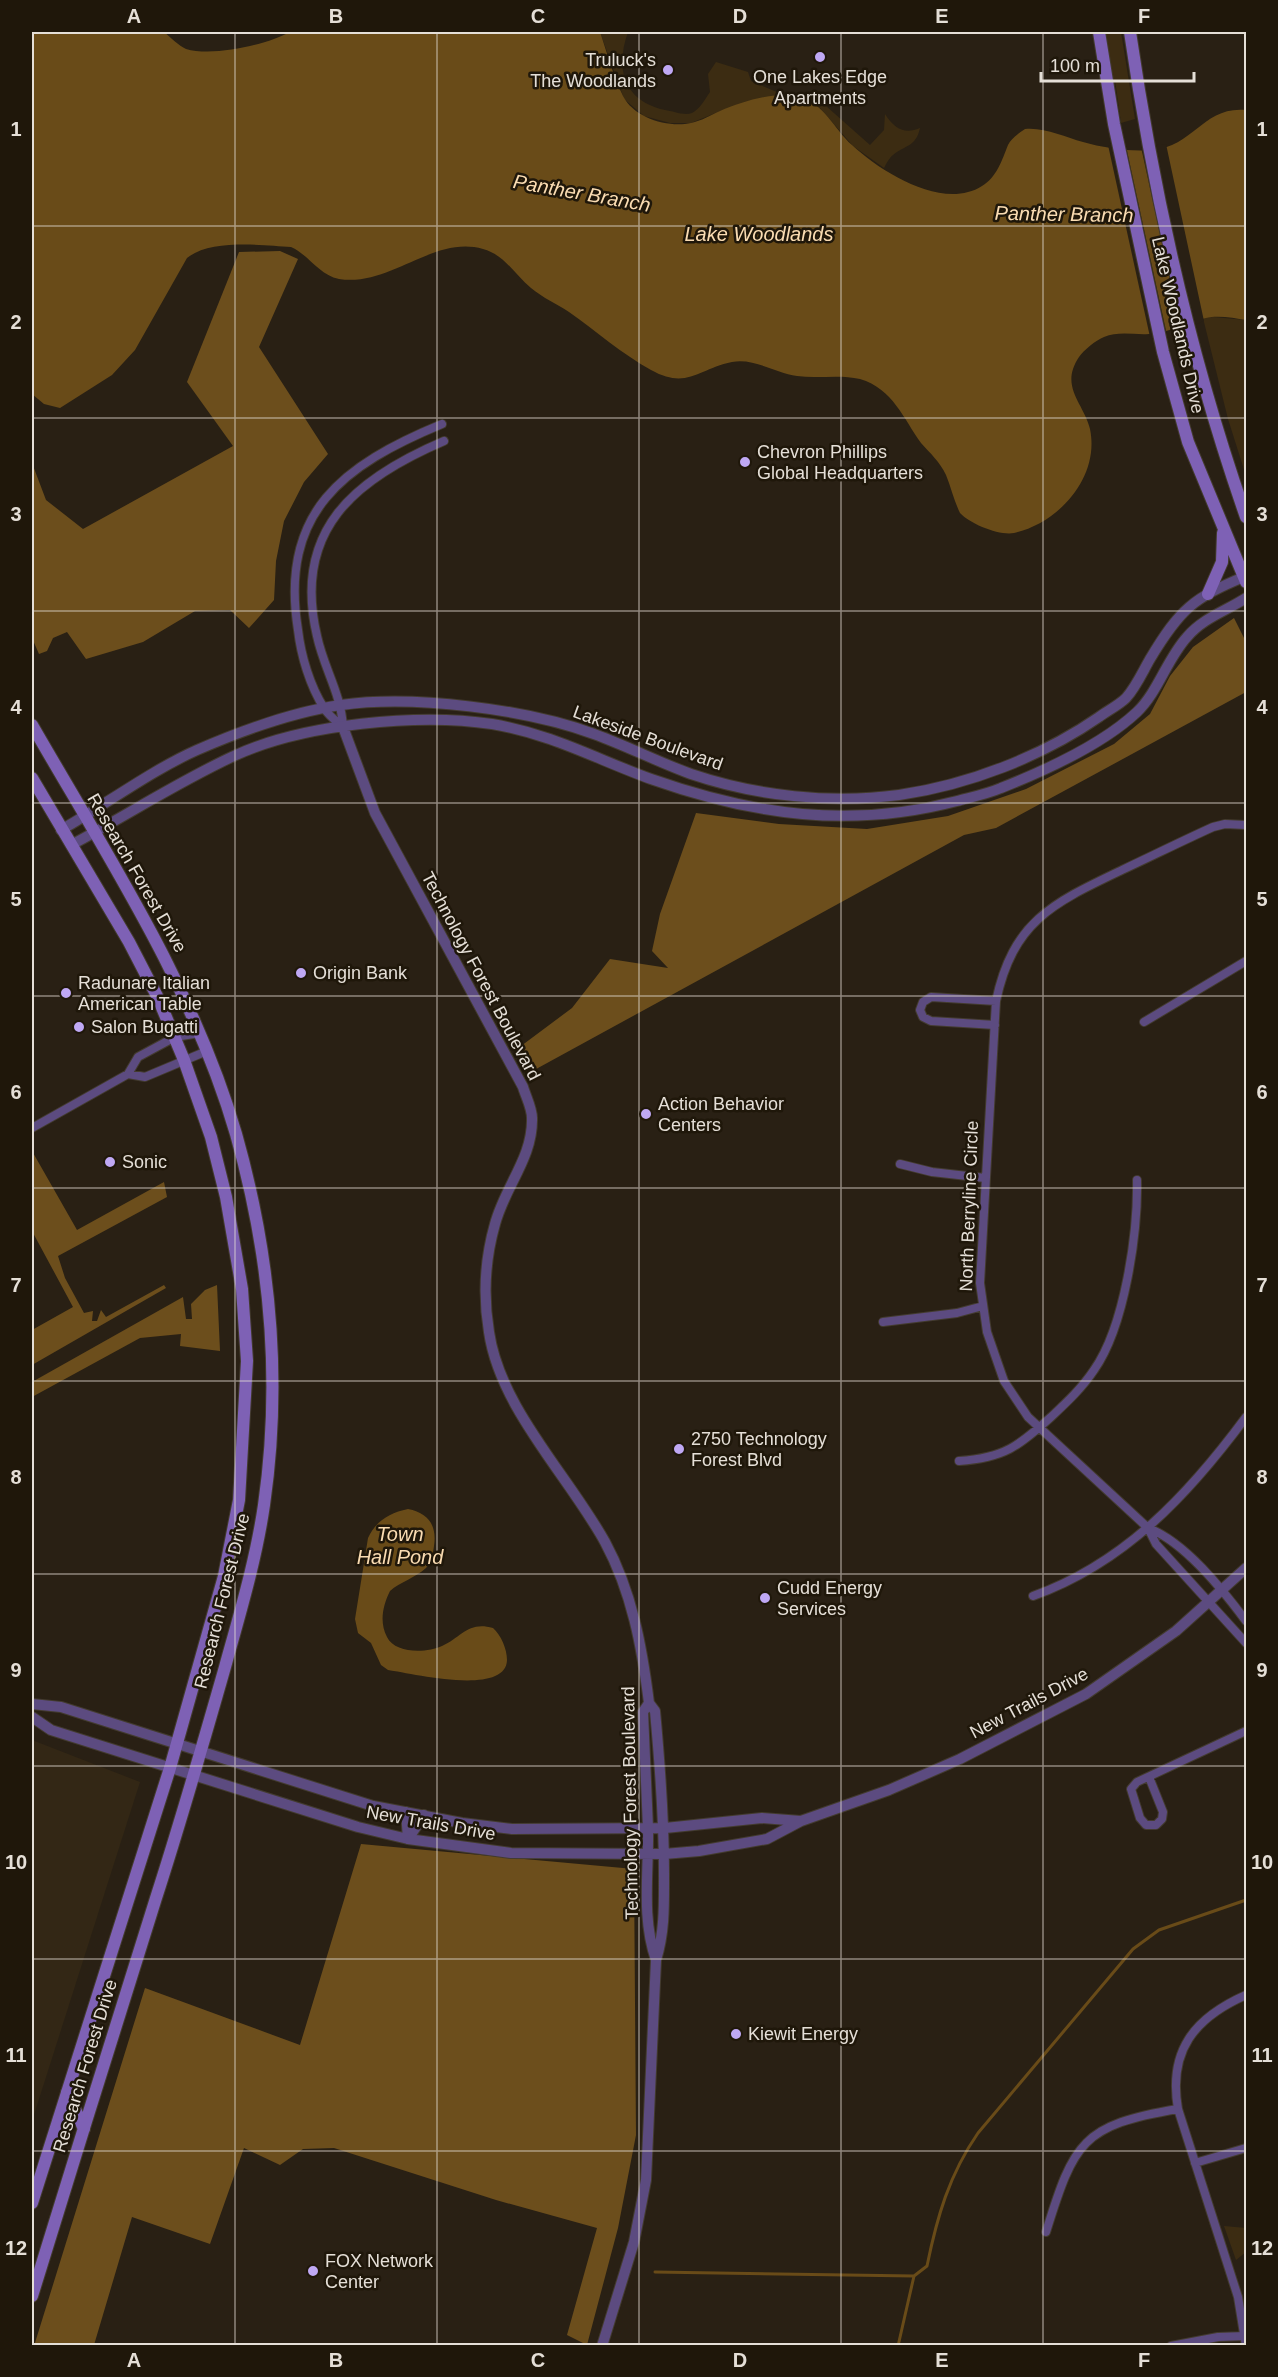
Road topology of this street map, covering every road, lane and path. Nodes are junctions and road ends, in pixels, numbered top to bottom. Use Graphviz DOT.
graph roads {
  1 [pos="1098,32"];
  2 [pos="1130,32"];
  3 [pos="442,424"];
  4 [pos="444,441"];
  5 [pos="1246,517"];
  6 [pos="1223,532"];
  7 [pos="1246,578"];
  8 [pos="1208,594"];
  9 [pos="1246,598"];
  10 [pos="342,705"];
  11 [pos="324,709"];
  12 [pos="494,709"];
  13 [pos="32,724"];
  14 [pos="490,724"];
  15 [pos="343,728"];
  16 [pos="1083,728"];
  17 [pos="1090,745"];
  18 [pos="993,770"];
  19 [pos="692,774"];
  20 [pos="32,778"];
  21 [pos="686,790"];
  22 [pos="998,790"];
  23 [pos="85,817"];
  24 [pos="1246,825"];
  25 [pos="61,830"];
  26 [pos="94,833"];
  27 [pos="70,846"];
  28 [pos="1246,961"];
  29 [pos="996,1001"];
  30 [pos="1144,1022"];
  31 [pos="994,1025"];
  32 [pos="200,1033"];
  33 [pos="175,1037"];
  34 [pos="207,1051"];
  35 [pos="184,1060"];
  36 [pos="128,1074"];
  37 [pos="32,1128"];
  38 [pos="900,1164"];
  39 [pos="985,1178"];
  40 [pos="1137,1180"];
  41 [pos="983,1306"];
  42 [pos="883,1322"];
  43 [pos="1246,1417"];
  44 [pos="1039,1428"];
  45 [pos="959,1461"];
  46 [pos="1148,1528"];
  47 [pos="1246,1568"];
  48 [pos="1222,1591"];
  49 [pos="1033,1596"];
  50 [pos="1209,1604"];
  51 [pos="1246,1621"];
  52 [pos="1246,1643"];
  53 [pos="649,1703"];
  54 [pos="32,1704"];
  55 [pos="32,1717"];
  56 [pos="1246,1731"];
  57 [pos="177,1744"];
  58 [pos="202,1752"];
  59 [pos="170,1768"];
  60 [pos="195,1776"];
  61 [pos="1149,1777"];
  62 [pos="406,1812"];
  63 [pos="424,1815"];
  64 [pos="801,1821"];
  65 [pos="648,1828"];
  66 [pos="665,1828"];
  67 [pos="408,1839"];
  68 [pos="647,1854"];
  69 [pos="664,1854"];
  70 [pos="656,1960"];
  71 [pos="1246,1995"];
  72 [pos="67,2092"];
  73 [pos="1178,2109"];
  74 [pos="84,2129"];
  75 [pos="1246,2148"];
  76 [pos="1195,2163"];
  77 [pos="32,2203"];
  78 [pos="1046,2232"];
  79 [pos="32,2296"];
  80 [pos="1246,2339"];
  81 [pos="602,2346"];
  82 [pos="1171,2346"];
  1 -- 6 [label="main road, Lake Woodlands Drive"];
  2 -- 5 [label="main road, Lake Woodlands Drive"];
  3 -- 11 [label="street, Technology Forest Boulevard"];
  4 -- 10 [label="street, Technology Forest Boulevard"];
  6 -- 7 [label="main road, Lake Woodlands Drive"];
  6 -- 8 [label="main road"];
  7 -- 8 [label="street, Lakeside Boulevard"];
  8 -- 16 [label="street, Lakeside Boulevard"];
  9 -- 17 [label="street, Lakeside Boulevard"];
  10 -- 11 [label="street, Lakeside Boulevard"];
  10 -- 12 [label="street, Lakeside Boulevard"];
  10 -- 15 [label="street, Technology Forest Boulevard"];
  11 -- 15 [label="street, Technology Forest Boulevard"];
  11 -- 23 [label="street, Lakeside Boulevard"];
  12 -- 14 [label="street"];
  12 -- 19 [label="street, Lakeside Boulevard"];
  13 -- 23 [label="main road, Research Forest Drive"];
  14 -- 15 [label="street, Lakeside Boulevard"];
  14 -- 21 [label="street, Lakeside Boulevard"];
  15 -- 26 [label="street, Lakeside Boulevard"];
  15 -- 53 [label="street, Technology Forest Boulevard"];
  16 -- 17 [label="street"];
  16 -- 18 [label="street, Lakeside Boulevard"];
  17 -- 22 [label="street, Lakeside Boulevard"];
  18 -- 19 [label="street, Lakeside Boulevard"];
  18 -- 22 [label="street"];
  19 -- 21 [label="street"];
  20 -- 25 [label="main road, Research Forest Drive"];
  21 -- 22 [label="street, Lakeside Boulevard"];
  23 -- 25 [label="street, Lakeside Boulevard"];
  23 -- 26 [label="main road, Research Forest Drive"];
  24 -- 29 [label="street, North Berryline Circle"];
  25 -- 27 [label="main road, Research Forest Drive"];
  26 -- 27 [label="street, Lakeside Boulevard"];
  26 -- 32 [label="main road, Research Forest Drive"];
  27 -- 33 [label="main road, Research Forest Drive"];
  28 -- 30 [label="street"];
  29 -- 31 [label="street, North Berryline Circle"];
  29 -- 31 [label="street"];
  31 -- 39 [label="street, North Berryline Circle"];
  32 -- 33 [label="street"];
  32 -- 34 [label="main road, Research Forest Drive"];
  33 -- 35 [label="main road, Research Forest Drive"];
  33 -- 36 [label="street"];
  34 -- 35 [label="street"];
  34 -- 58 [label="main road, Research Forest Drive"];
  35 -- 36 [label="street"];
  35 -- 57 [label="main road, Research Forest Drive"];
  36 -- 37 [label="street"];
  38 -- 39 [label="street"];
  39 -- 41 [label="street, North Berryline Circle"];
  40 -- 44 [label="street"];
  41 -- 42 [label="street"];
  41 -- 44 [label="street, North Berryline Circle"];
  43 -- 46 [label="street"];
  44 -- 45 [label="street"];
  44 -- 46 [label="street, North Berryline Circle"];
  46 -- 48 [label="street, North Berryline Circle"];
  46 -- 49 [label="street"];
  46 -- 50 [label="street, North Berryline Circle"];
  47 -- 48 [label="street, New Trails Drive"];
  48 -- 50 [label="street, New Trails Drive"];
  48 -- 51 [label="street, North Berryline Circle"];
  50 -- 52 [label="street, North Berryline Circle"];
  50 -- 64 [label="street, New Trails Drive"];
  53 -- 65 [label="street, Technology Forest Boulevard"];
  53 -- 66 [label="street, Technology Forest Boulevard"];
  54 -- 57 [label="street, New Trails Drive"];
  55 -- 59 [label="street, New Trails Drive"];
  56 -- 61 [label="street"];
  57 -- 58 [label="street, New Trails Drive"];
  57 -- 59 [label="main road, Research Forest Drive"];
  58 -- 60 [label="main road, Research Forest Drive"];
  58 -- 62 [label="street, New Trails Drive"];
  59 -- 60 [label="street, New Trails Drive"];
  59 -- 72 [label="main road, Research Forest Drive"];
  60 -- 67 [label="street, New Trails Drive"];
  60 -- 74 [label="main road, Research Forest Drive"];
  61 -- 61 [label="street"];
  62 -- 63 [label="street, New Trails Drive"];
  62 -- 67 [label="street"];
  63 -- 65 [label="street, New Trails Drive"];
  63 -- 67 [label="street"];
  64 -- 66 [label="street, New Trails Drive"];
  64 -- 69 [label="street, New Trails Drive"];
  65 -- 66 [label="street, New Trails Drive"];
  65 -- 68 [label="street, Technology Forest Boulevard"];
  66 -- 69 [label="street, Technology Forest Boulevard"];
  67 -- 68 [label="street, New Trails Drive"];
  68 -- 69 [label="street, New Trails Drive"];
  68 -- 70 [label="street, Technology Forest Boulevard"];
  69 -- 70 [label="street, Technology Forest Boulevard"];
  70 -- 81 [label="street, Technology Forest Boulevard"];
  71 -- 73 [label="street"];
  72 -- 74 [label="main road"];
  72 -- 77 [label="main road, Research Forest Drive"];
  73 -- 76 [label="street"];
  73 -- 78 [label="street"];
  74 -- 79 [label="main road, Research Forest Drive"];
  75 -- 76 [label="street"];
  76 -- 80 [label="street"];
  80 -- 82 [label="street"];
}
